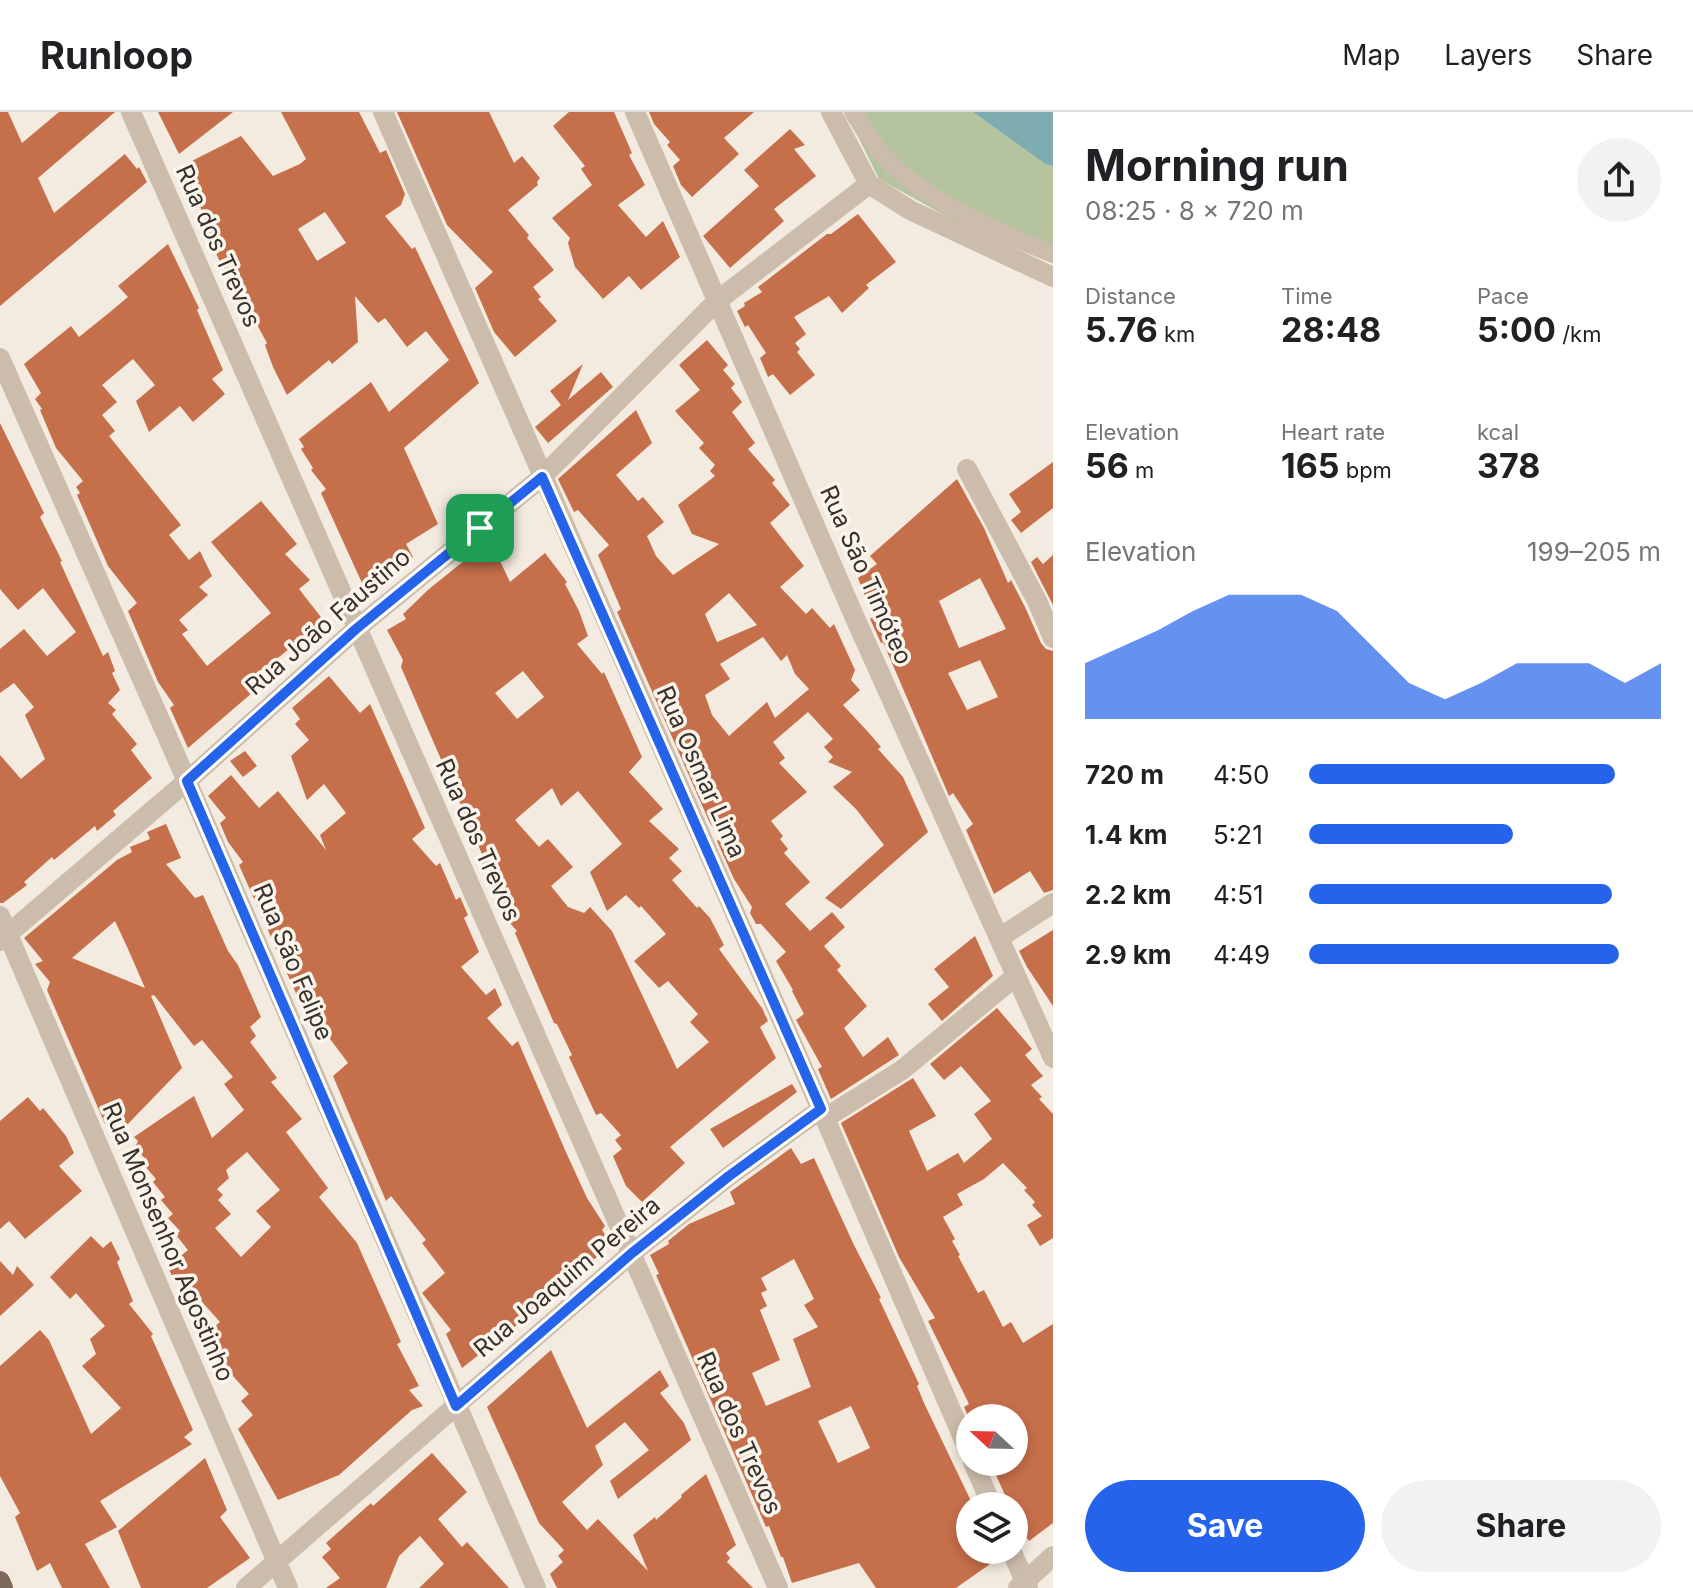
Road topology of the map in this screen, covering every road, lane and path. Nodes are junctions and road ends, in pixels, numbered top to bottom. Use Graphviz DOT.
graph roads {
  1 [pos="131,112"];
  2 [pos="383,112"];
  3 [pos="635,112"];
  4 [pos="831,112"];
  5 [pos="853,112"];
  6 [pos="869,184"];
  7 [pos="1053,254"];
  8 [pos="1053,277"];
  9 [pos="717,301"];
  10 [pos="0,358"];
  11 [pos="967,469"];
  12 [pos="542,477"];
  13 [pos="356,629"];
  14 [pos="1053,638"];
  15 [pos="187,781"];
  16 [pos="1053,903"];
  17 [pos="3,931"];
  18 [pos="999,938"];
  19 [pos="1016,976"];
  20 [pos="1053,1058"];
  21 [pos="823,1113"];
  22 [pos="632,1253"];
  23 [pos="456,1406"];
  24 [pos="956,1422"];
  25 [pos="1053,1556"];
  26 [pos="277,1562"];
  27 [pos="1016,1564"];
  28 [pos="0,1581"];
  29 [pos="1023,1586"];
  30 [pos="3,1588"];
  31 [pos="246,1588"];
  32 [pos="288,1588"];
  33 [pos="536,1588"];
  34 [pos="778,1588"];
  1 -- 13 [label="street, Rua dos Trevos"];
  2 -- 12 [label="street, Rua Osmar Lima"];
  3 -- 9 [label="street, Rua São Timóteo"];
  4 -- 6 [label="street"];
  5 -- 7 [label="street"];
  6 -- 8 [label="street"];
  6 -- 9 [label="street, Rua João Faustino"];
  9 -- 12 [label="street, Rua João Faustino"];
  9 -- 18 [label="street, Rua São Timóteo"];
  10 -- 15 [label="street, Rua São Felipe"];
  11 -- 14 [label="street"];
  12 -- 13 [label="street, Rua João Faustino"];
  12 -- 21 [label="street, Rua Osmar Lima"];
  13 -- 15 [label="street, Rua João Faustino"];
  13 -- 22 [label="street, Rua dos Trevos"];
  15 -- 17 [label="street, Rua João Faustino"];
  15 -- 23 [label="street, Rua São Felipe"];
  16 -- 18 [label="street"];
  17 -- 26 [label="street, Rua Monsenhor Agostinho"];
  18 -- 19 [label="street, Rua São Timóteo"];
  19 -- 20 [label="street, Rua São Timóteo"];
  19 -- 21 [label="street, Rua Joaquim Pereira"];
  21 -- 22 [label="street, Rua Joaquim Pereira"];
  21 -- 24 [label="street, Rua Osmar Lima"];
  22 -- 23 [label="street, Rua Joaquim Pereira"];
  22 -- 34 [label="street, Rua dos Trevos"];
  23 -- 26 [label="street, Rua Joaquim Pereira"];
  23 -- 33 [label="street, Rua São Felipe"];
  25 -- 29 [label="street"];
  26 -- 31 [label="street, Rua Joaquim Pereira"];
  26 -- 32 [label="street, Rua Monsenhor Agostinho"];
  27 -- 29 [label="street"];
  28 -- 30 [label="main road"];
}
